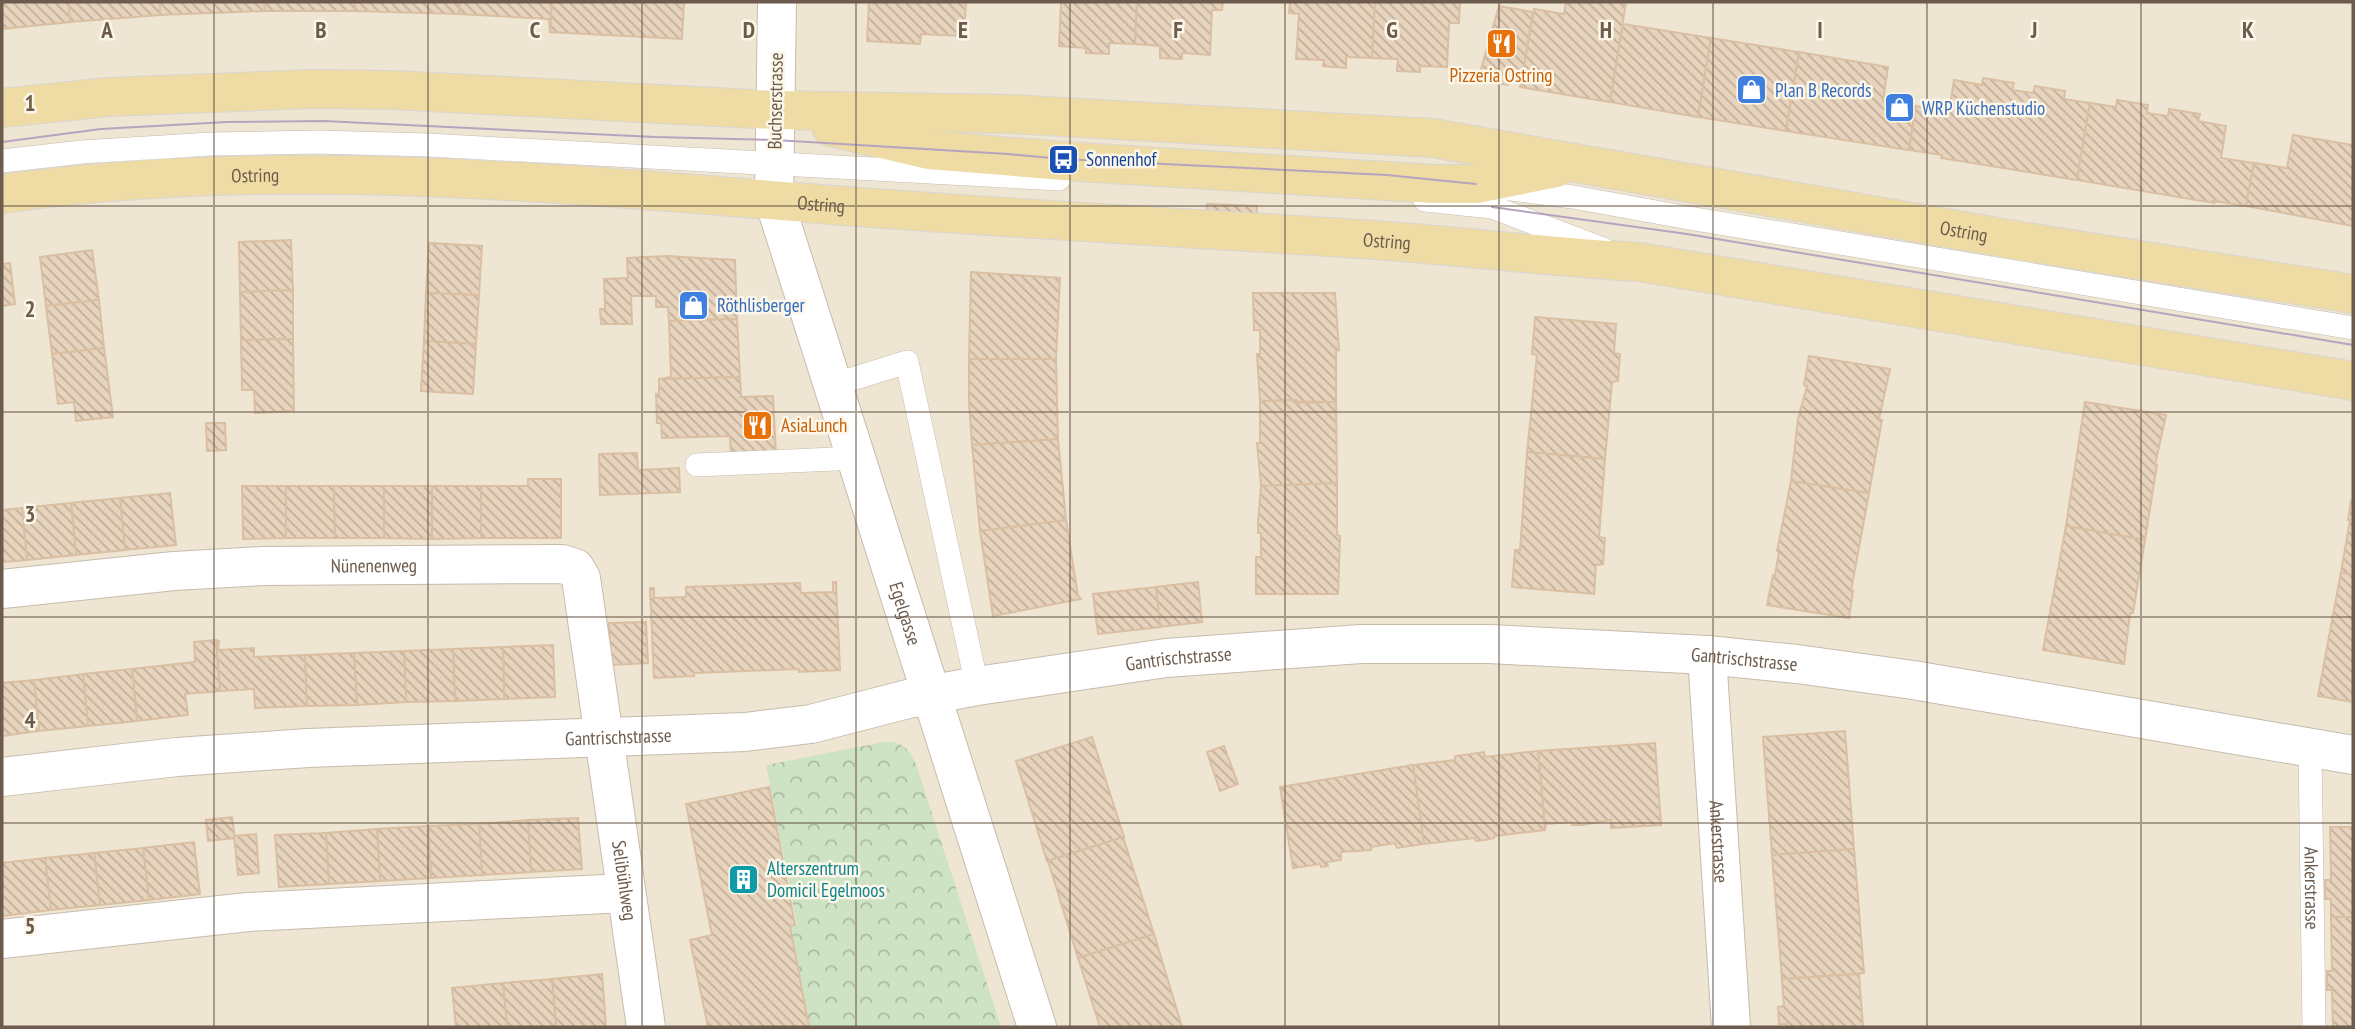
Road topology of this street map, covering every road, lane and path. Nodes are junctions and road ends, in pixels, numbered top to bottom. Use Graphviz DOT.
graph roads {
  1 [pos="776,2"];
  2 [pos="2,108"];
  3 [pos="775,110"];
  4 [pos="2,161"];
  5 [pos="1576,164"];
  6 [pos="774,182"];
  7 [pos="2,194"];
  8 [pos="1484,196"];
  9 [pos="1639,262"];
  10 [pos="2353,295"];
  11 [pos="2353,328"];
  12 [pos="2353,381"];
  13 [pos="833,385"];
  14 [pos="857,458"];
  15 [pos="697,465"];
  16 [pos="2,589"];
  17 [pos="1707,655"];
  18 [pos="977,686"];
  19 [pos="932,694"];
  20 [pos="604,736"];
  21 [pos="2310,748"];
  22 [pos="2353,755"];
  23 [pos="2,777"];
  24 [pos="625,893"];
  25 [pos="2,939"];
  26 [pos="646,1027"];
  27 [pos="1037,1027"];
  28 [pos="1731,1027"];
  29 [pos="2314,1027"];
  1 -- 3 [label="street, Buchserstrasse"];
  2 -- 3 [label="main road, Ostring"];
  3 -- 5 [label="main road, Ostring"];
  3 -- 6 [label="street, Buchserstrasse"];
  3 -- 8 [label="main road, Ostring"];
  4 -- 6 [label="lane"];
  5 -- 8 [label="main road, Ostring"];
  5 -- 10 [label="main road, Ostring"];
  6 -- 7 [label="main road, Ostring"];
  6 -- 8 [label="lane"];
  6 -- 9 [label="main road, Ostring"];
  6 -- 13 [label="street, Egelgasse"];
  8 -- 9 [label="lane, Ostring"];
  8 -- 11 [label="lane"];
  9 -- 12 [label="main road, Ostring"];
  13 -- 14 [label="street, Egelgasse"];
  13 -- 18 [label="lane"];
  14 -- 15 [label="lane"];
  14 -- 19 [label="street, Egelgasse"];
  16 -- 20 [label="street, Nünenenweg"];
  17 -- 18 [label="street, Gantrischstrasse"];
  17 -- 21 [label="street, Gantrischstrasse"];
  17 -- 28 [label="street, Ankerstrasse"];
  18 -- 19 [label="street, Gantrischstrasse"];
  19 -- 20 [label="street, Gantrischstrasse"];
  19 -- 27 [label="street, Egelgasse"];
  20 -- 23 [label="street, Gantrischstrasse"];
  20 -- 24 [label="street, Selibühlweg"];
  21 -- 22 [label="street, Gantrischstrasse"];
  21 -- 29 [label="lane, Ankerstrasse"];
  24 -- 25 [label="street"];
  24 -- 26 [label="street, Selibühlweg"];
}
